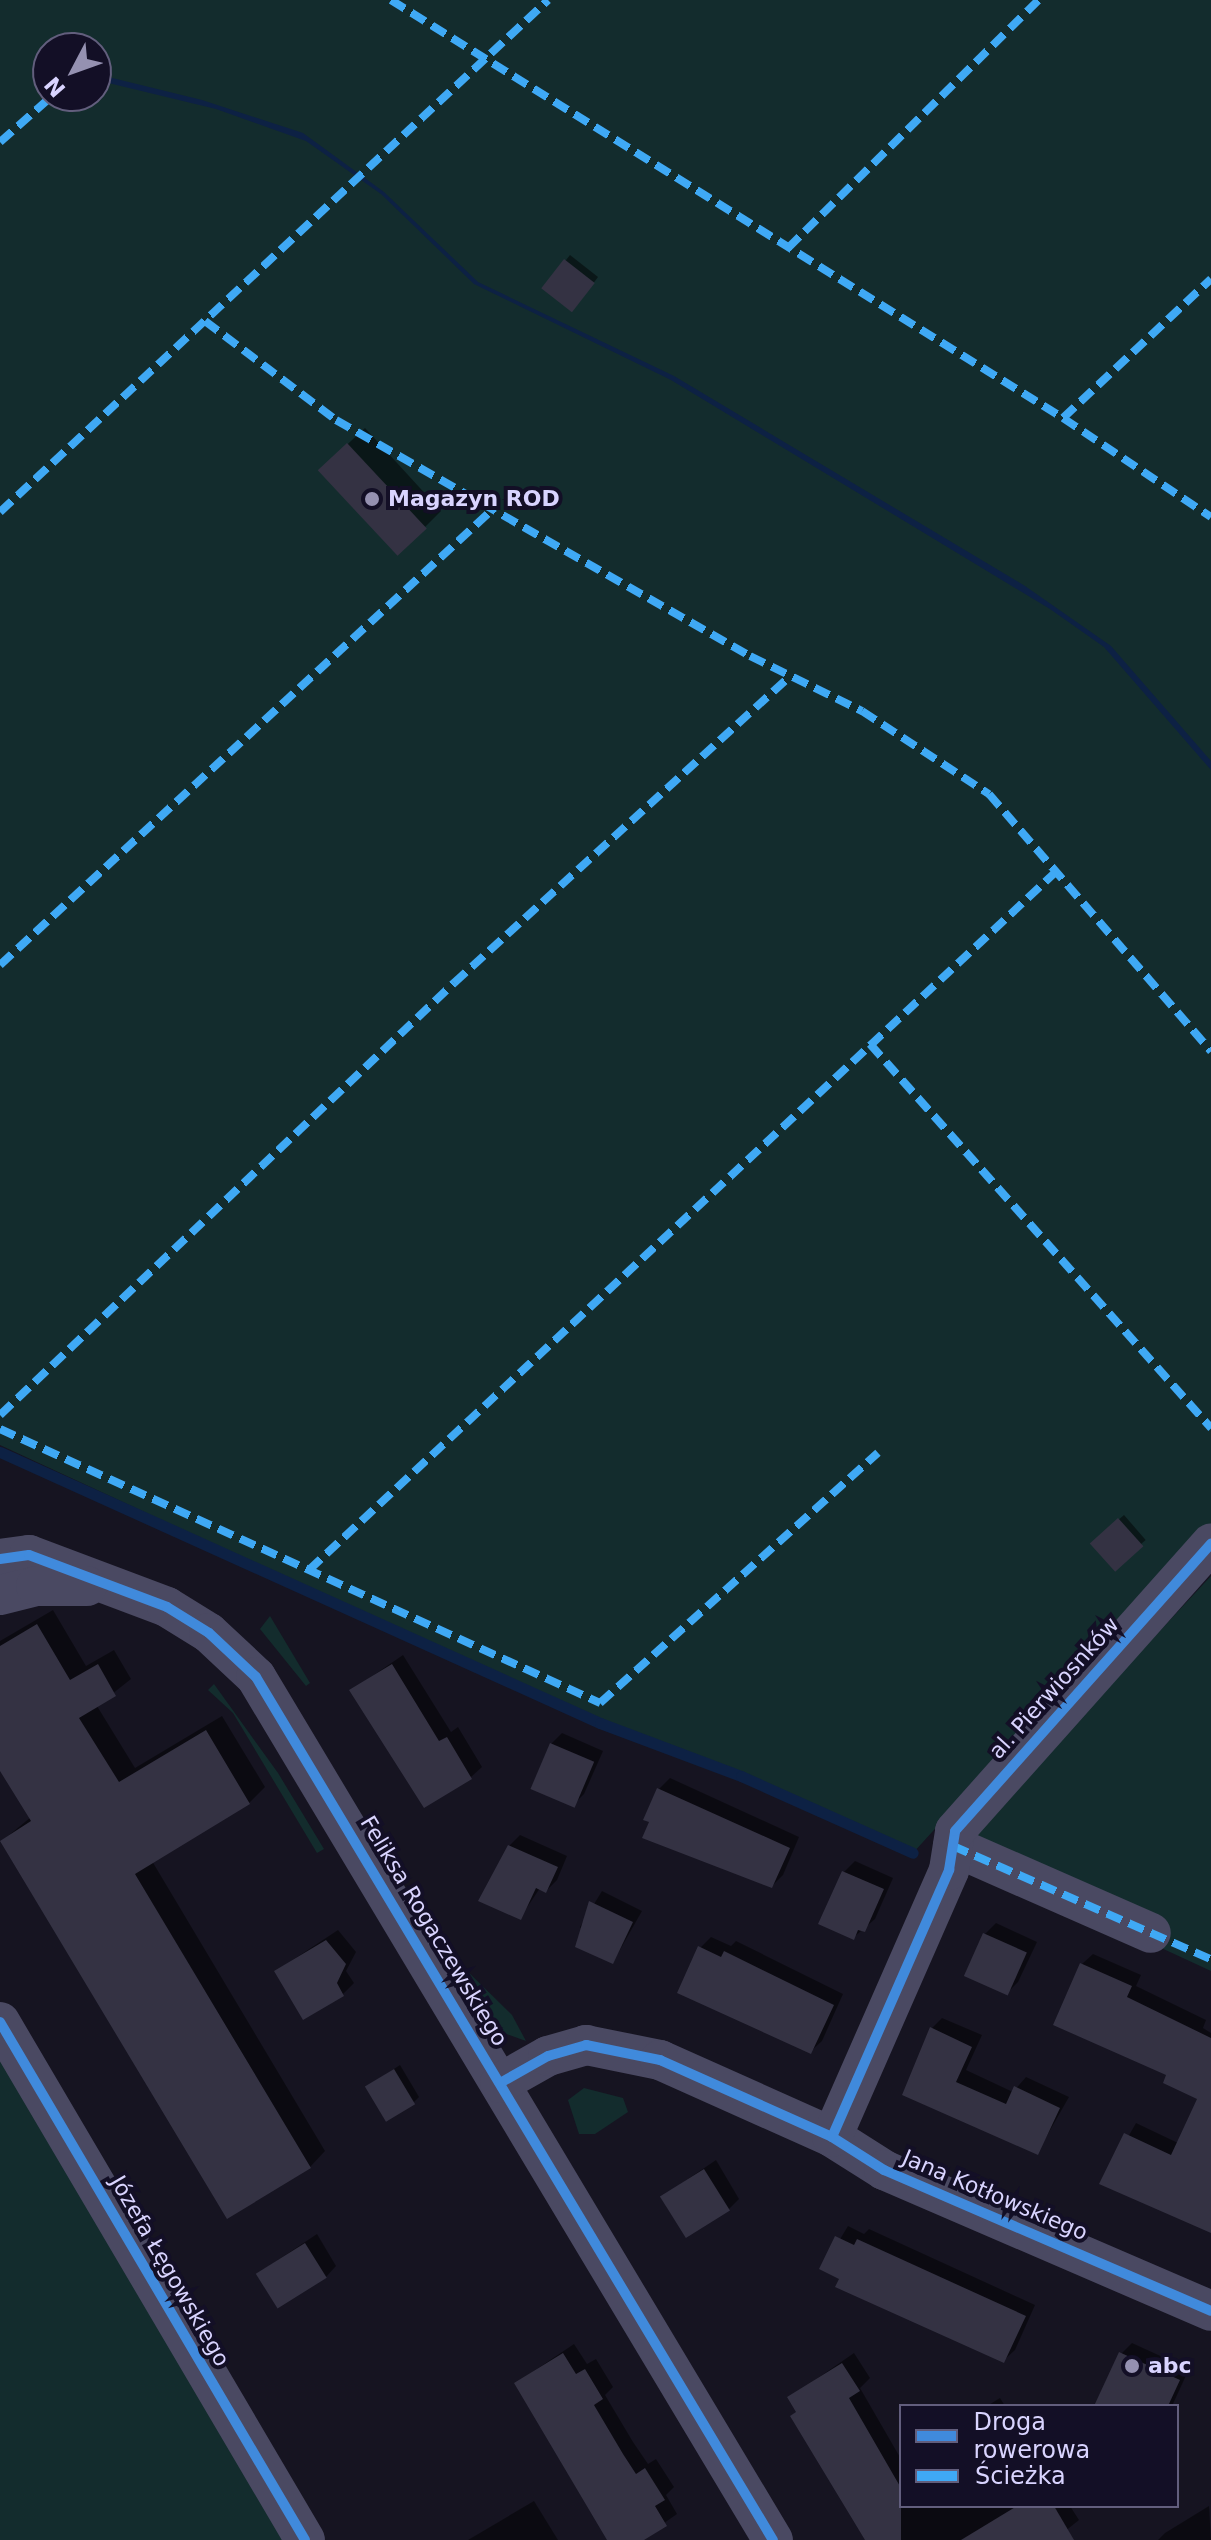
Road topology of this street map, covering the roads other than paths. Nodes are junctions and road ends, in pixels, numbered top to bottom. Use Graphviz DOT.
graph roads {
  1 [pos="1211,1544"];
  2 [pos="0,1559"];
  3 [pos="119,1586"];
  4 [pos="0,1595"];
  5 [pos="951,1858"];
  6 [pos="1151,1933"];
  7 [pos="0,2022"];
  8 [pos="500,2083"];
  9 [pos="832,2137"];
  10 [pos="1211,2311"];
  11 [pos="305,2540"];
  12 [pos="773,2540"];
  1 -- 5 [label="street, al. Pierwiosnków"];
  2 -- 3 [label="street, Feliksa Rogaczewskiego"];
  3 -- 4 [label="street, Feliksa Rogaczewskiego"];
  3 -- 8 [label="street, Feliksa Rogaczewskiego"];
  5 -- 6 [label="street"];
  5 -- 9 [label="street, al. Pierwiosnków"];
  7 -- 11 [label="street, Józefa Łęgowskiego"];
  8 -- 9 [label="street, Jana Kotłowskiego"];
  8 -- 12 [label="street, Feliksa Rogaczewskiego"];
  9 -- 10 [label="street, Jana Kotłowskiego"];
}
